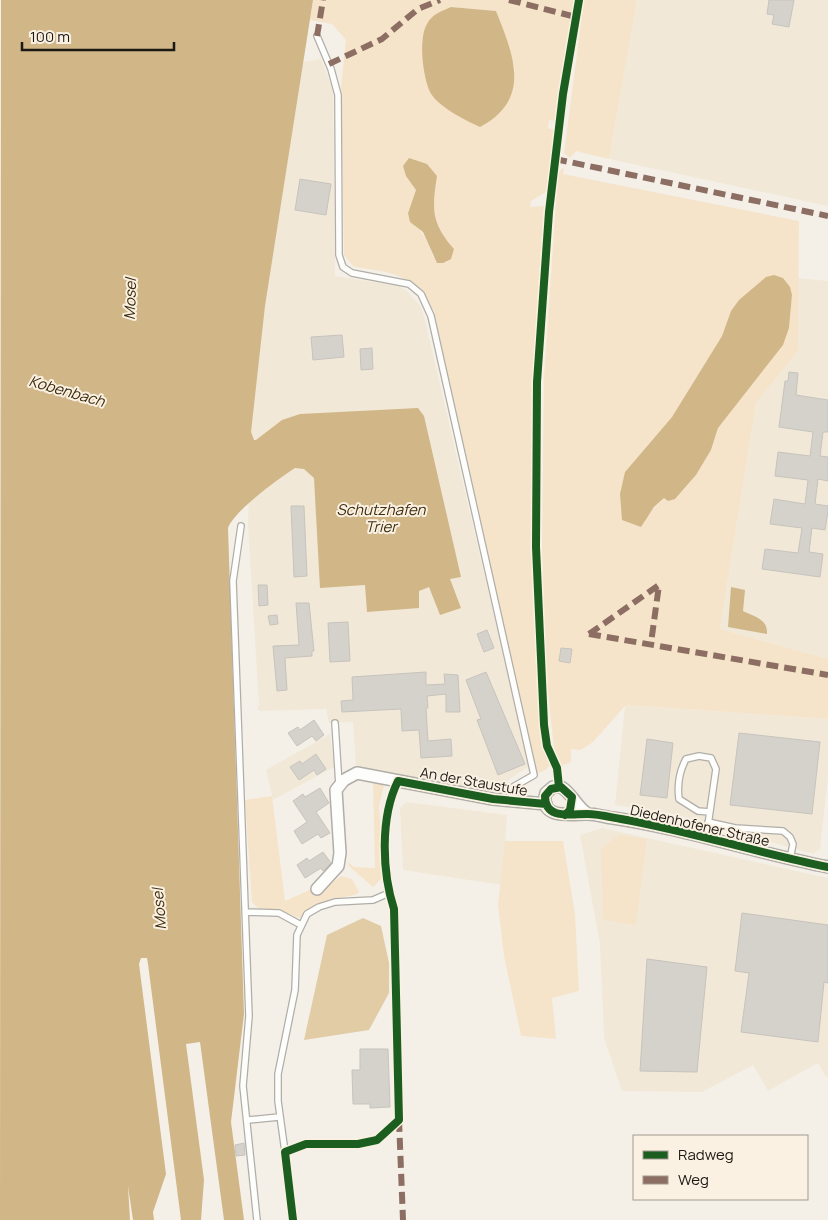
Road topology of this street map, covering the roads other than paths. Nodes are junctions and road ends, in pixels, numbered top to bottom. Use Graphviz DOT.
graph roads {
  1 [pos="317,36"];
  2 [pos="241,526"];
  3 [pos="335,723"];
  4 [pos="398,781"];
  5 [pos="339,785"];
  6 [pos="572,798"];
  7 [pos="509,801"];
  8 [pos="546,804"];
  9 [pos="710,812"];
  10 [pos="588,814"];
  11 [pos="565,815"];
  12 [pos="708,822"];
  13 [pos="706,838"];
  14 [pos="790,860"];
  15 [pos="828,867"];
  16 [pos="317,889"];
  17 [pos="389,893"];
  18 [pos="247,912"];
  19 [pos="301,925"];
  20 [pos="280,1117"];
  21 [pos="248,1120"];
  22 [pos="285,1152"];
  23 [pos="257,1220"];
  24 [pos="293,1220"];
  1 -- 7 [label="lane"];
  2 -- 18 [label="lane"];
  3 -- 5 [label="lane"];
  4 -- 5 [label="street, An der Staustufe"];
  4 -- 7 [label="street, An der Staustufe"];
  4 -- 17 [label="lane"];
  5 -- 16 [label="street"];
  6 -- 8 [label="street"];
  6 -- 10 [label="street"];
  6 -- 11 [label="street"];
  7 -- 8 [label="street, An der Staustufe"];
  8 -- 11 [label="street"];
  9 -- 9 [label="lane"];
  9 -- 12 [label="lane"];
  10 -- 11 [label="street, Diedenhofener Straße"];
  10 -- 13 [label="street, Diedenhofener Straße"];
  12 -- 13 [label="lane"];
  12 -- 14 [label="lane"];
  13 -- 14 [label="street, Diedenhofener Straße"];
  14 -- 15 [label="street, Diedenhofener Straße"];
  17 -- 19 [label="lane"];
  17 -- 22 [label="lane"];
  18 -- 19 [label="lane"];
  18 -- 21 [label="lane"];
  19 -- 20 [label="lane"];
  20 -- 21 [label="lane"];
  20 -- 22 [label="lane"];
  21 -- 23 [label="lane"];
  22 -- 24 [label="lane"];
}
